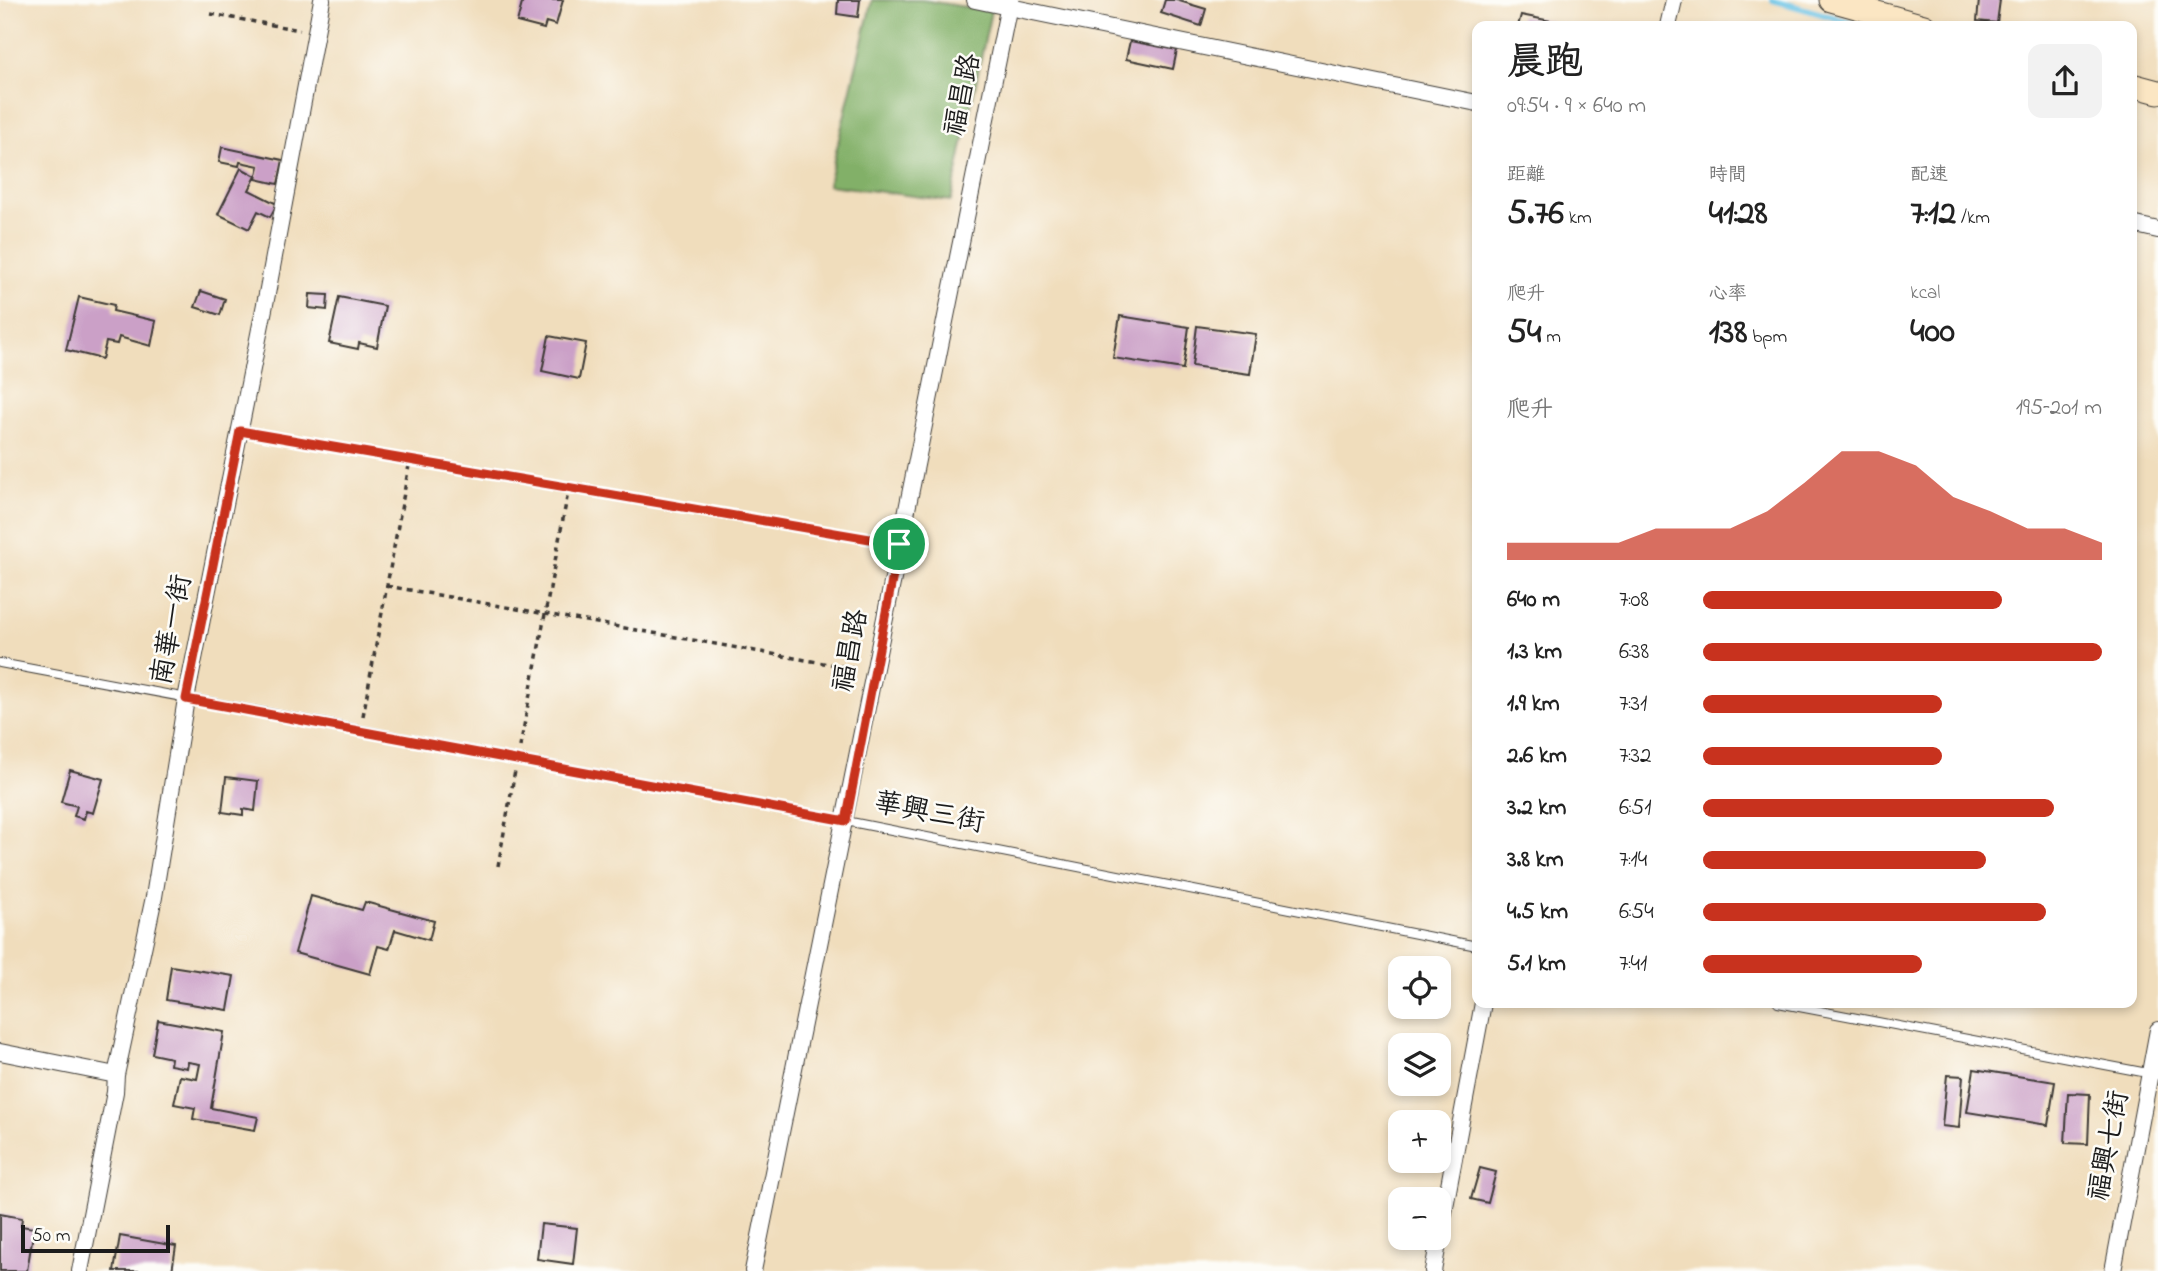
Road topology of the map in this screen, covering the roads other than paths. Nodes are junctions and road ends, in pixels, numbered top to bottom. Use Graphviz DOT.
graph roads {
  1 [pos="322,0"];
  2 [pos="975,0"];
  3 [pos="1674,0"];
  4 [pos="1831,0"];
  5 [pos="1010,3"];
  6 [pos="1669,21"];
  7 [pos="1906,21"];
  8 [pos="2137,86"];
  9 [pos="2158,92"];
  10 [pos="1472,102"];
  11 [pos="2137,225"];
  12 [pos="2158,230"];
  13 [pos="0,663"];
  14 [pos="186,699"];
  15 [pos="846,821"];
  16 [pos="1472,945"];
  17 [pos="1482,1008"];
  18 [pos="1804,1008"];
  19 [pos="2158,1030"];
  20 [pos="0,1052"];
  21 [pos="2154,1074"];
  22 [pos="116,1075"];
  23 [pos="80,1271"];
  24 [pos="753,1271"];
  25 [pos="1433,1271"];
  26 [pos="2113,1271"];
  1 -- 14 [label="street, 南華一街"];
  2 -- 5 [label="street"];
  3 -- 6 [label="street"];
  4 -- 7 [label="street"];
  5 -- 10 [label="street"];
  5 -- 15 [label="street, 福昌路"];
  8 -- 9 [label="street"];
  11 -- 12 [label="street"];
  13 -- 14 [label="lane, 華興三街"];
  14 -- 15 [label="lane, 華興三街"];
  14 -- 22 [label="street, 南華一街"];
  15 -- 16 [label="lane, 華興三街"];
  15 -- 24 [label="street, 福昌路"];
  17 -- 25 [label="street"];
  18 -- 21 [label="lane"];
  19 -- 21 [label="street, 福興七街"];
  20 -- 22 [label="street"];
  21 -- 26 [label="street, 福興七街"];
  22 -- 23 [label="street, 南華一街"];
}
